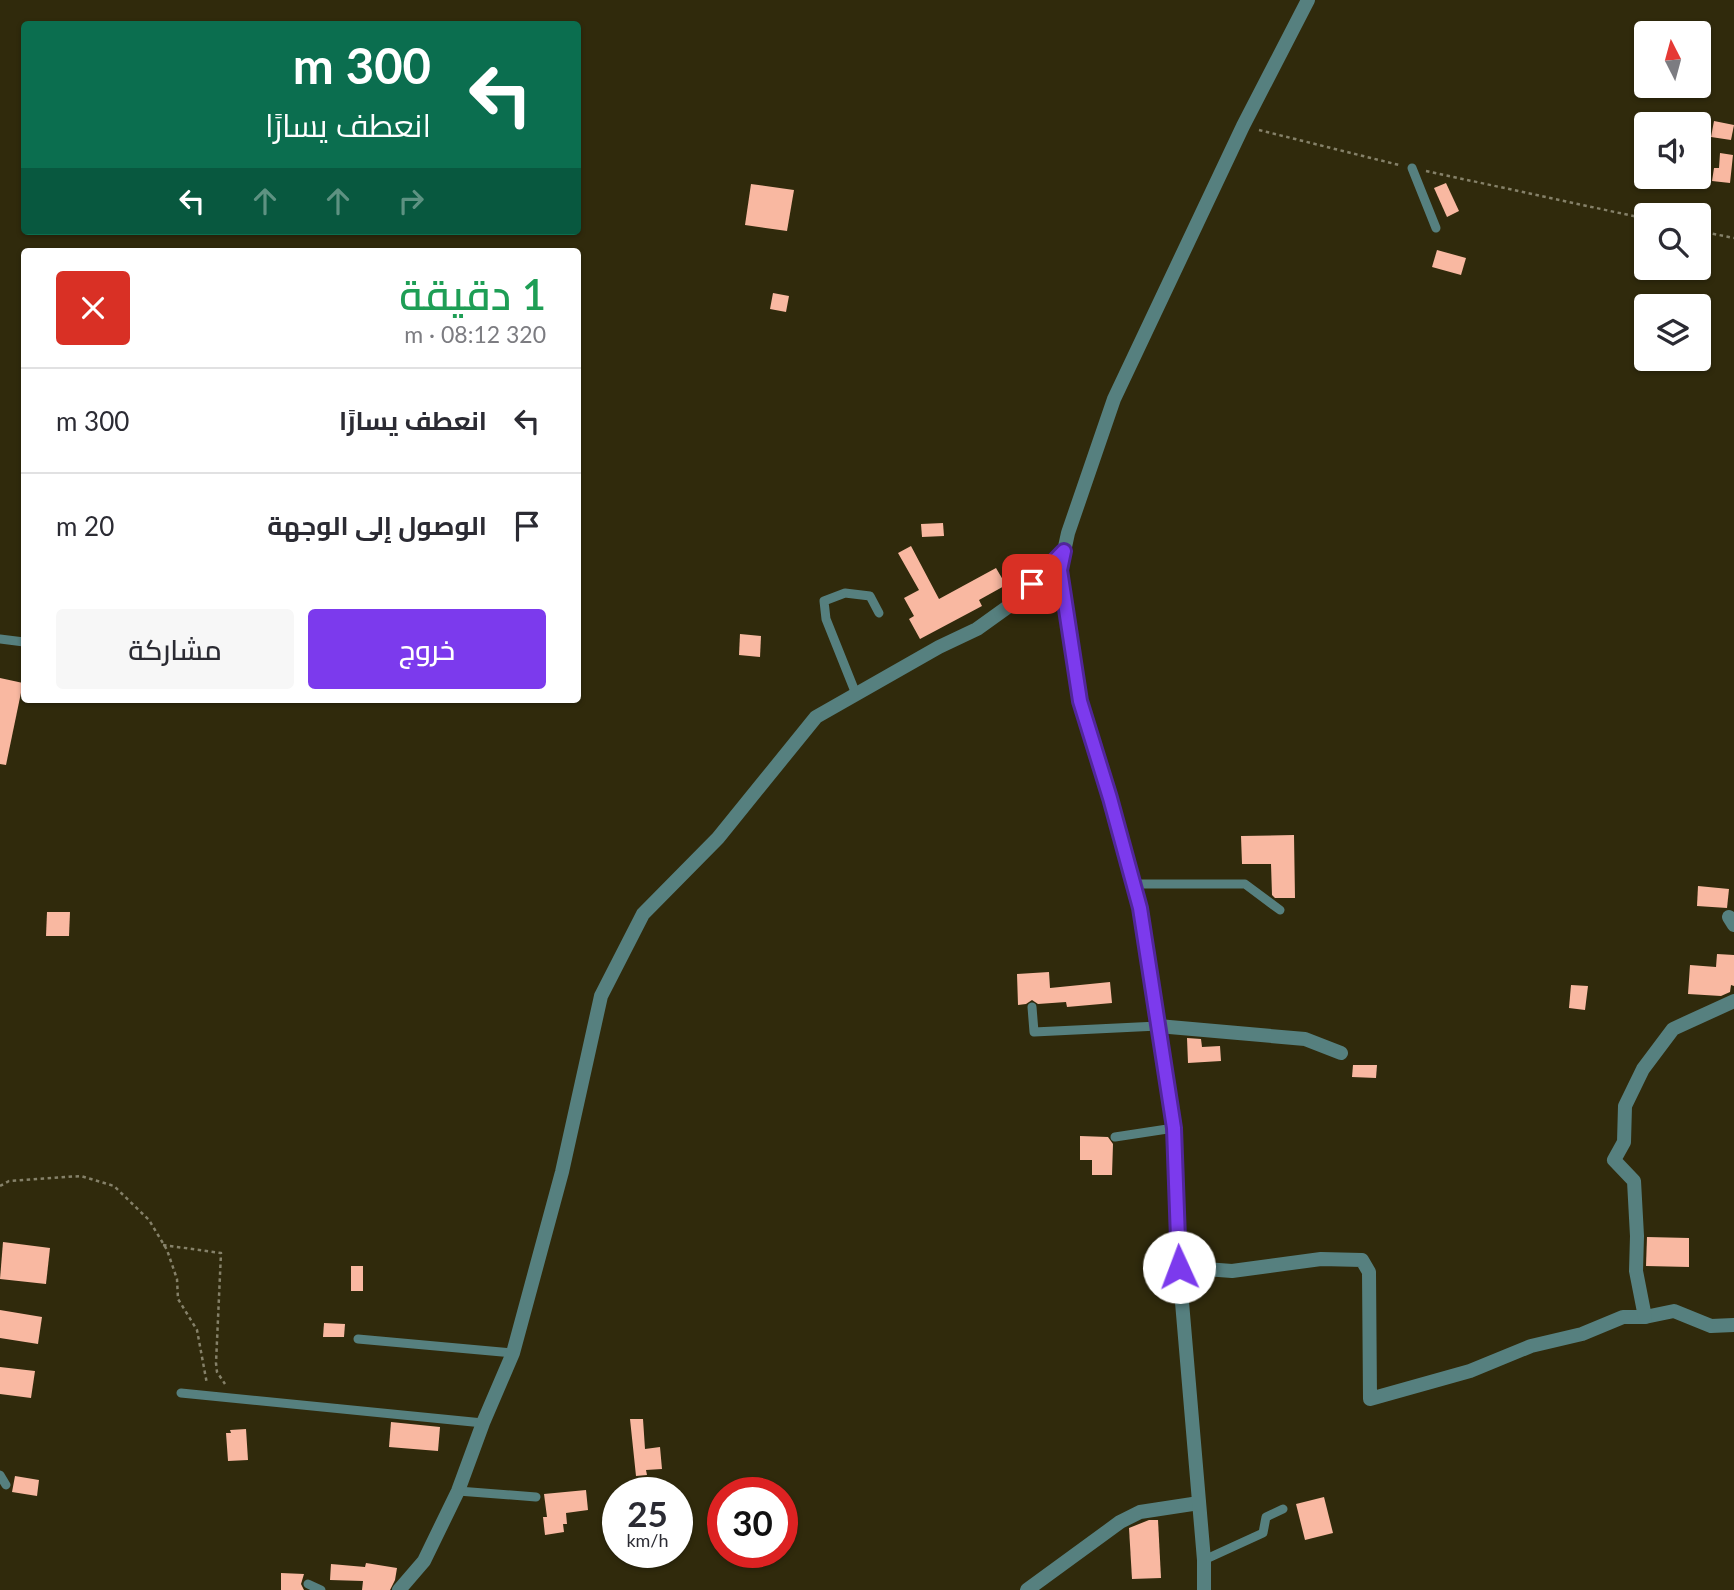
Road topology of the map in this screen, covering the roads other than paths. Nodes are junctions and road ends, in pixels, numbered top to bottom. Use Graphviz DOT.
graph roads {
  1 [pos="1308,0"];
  2 [pos="1412,169"];
  3 [pos="1436,228"];
  4 [pos="1064,551"];
  5 [pos="879,613"];
  6 [pos="0,639"];
  7 [pos="21,642"];
  8 [pos="856,694"];
  9 [pos="1133,884"];
  10 [pos="1280,910"];
  11 [pos="1734,1001"];
  12 [pos="1032,1007"];
  13 [pos="1158,1026"];
  14 [pos="1341,1053"];
  15 [pos="1174,1128"];
  16 [pos="1115,1138"];
  17 [pos="1179,1267"];
  18 [pos="1645,1317"];
  19 [pos="1734,1325"];
  20 [pos="358,1339"];
  21 [pos="513,1353"];
  22 [pos="181,1392"];
  23 [pos="483,1423"];
  24 [pos="0,1475"];
  25 [pos="6,1485"];
  26 [pos="458,1492"];
  27 [pos="536,1497"];
  28 [pos="1199,1503"];
  29 [pos="1283,1509"];
  30 [pos="1204,1560"];
  31 [pos="308,1584"];
  32 [pos="321,1590"];
  33 [pos="398,1590"];
  34 [pos="1027,1590"];
  35 [pos="1204,1590"];
  1 -- 4 [label="street"];
  2 -- 3 [label="lane"];
  4 -- 8 [label="street"];
  4 -- 9 [label="street"];
  5 -- 8 [label="lane"];
  6 -- 7 [label="lane"];
  8 -- 21 [label="street"];
  9 -- 10 [label="lane"];
  9 -- 13 [label="street"];
  11 -- 18 [label="street"];
  12 -- 13 [label="lane"];
  13 -- 14 [label="street"];
  13 -- 15 [label="street"];
  15 -- 16 [label="lane"];
  15 -- 17 [label="street"];
  17 -- 18 [label="street"];
  17 -- 28 [label="street"];
  18 -- 19 [label="street"];
  20 -- 21 [label="lane"];
  21 -- 23 [label="street"];
  22 -- 23 [label="lane"];
  23 -- 26 [label="street"];
  24 -- 25 [label="lane"];
  26 -- 27 [label="lane"];
  26 -- 33 [label="street"];
  28 -- 30 [label="street"];
  28 -- 34 [label="street"];
  29 -- 30 [label="lane"];
  30 -- 35 [label="street"];
  31 -- 32 [label="lane"];
}
